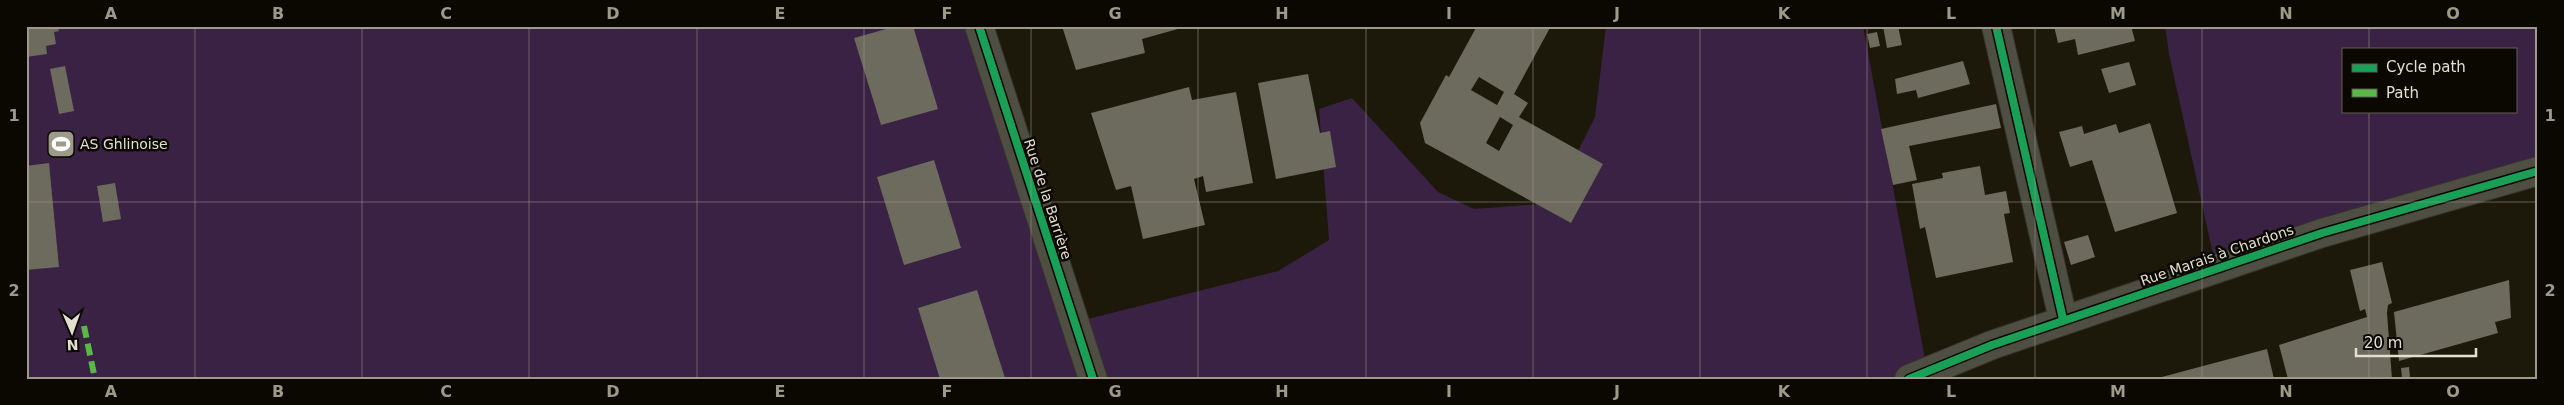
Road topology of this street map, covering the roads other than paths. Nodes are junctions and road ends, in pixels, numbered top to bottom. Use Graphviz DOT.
graph roads {
  1 [pos="980,26"];
  2 [pos="1996,26"];
  3 [pos="2538,171"];
  4 [pos="2063,319"];
  5 [pos="1094,379"];
  6 [pos="1909,379"];
  1 -- 5 [label="street, Rue de la Barrière"];
  2 -- 4 [label="street"];
  3 -- 4 [label="street, Rue Marais à Chardons"];
  4 -- 6 [label="street, Rue Marais à Chardons"];
}
